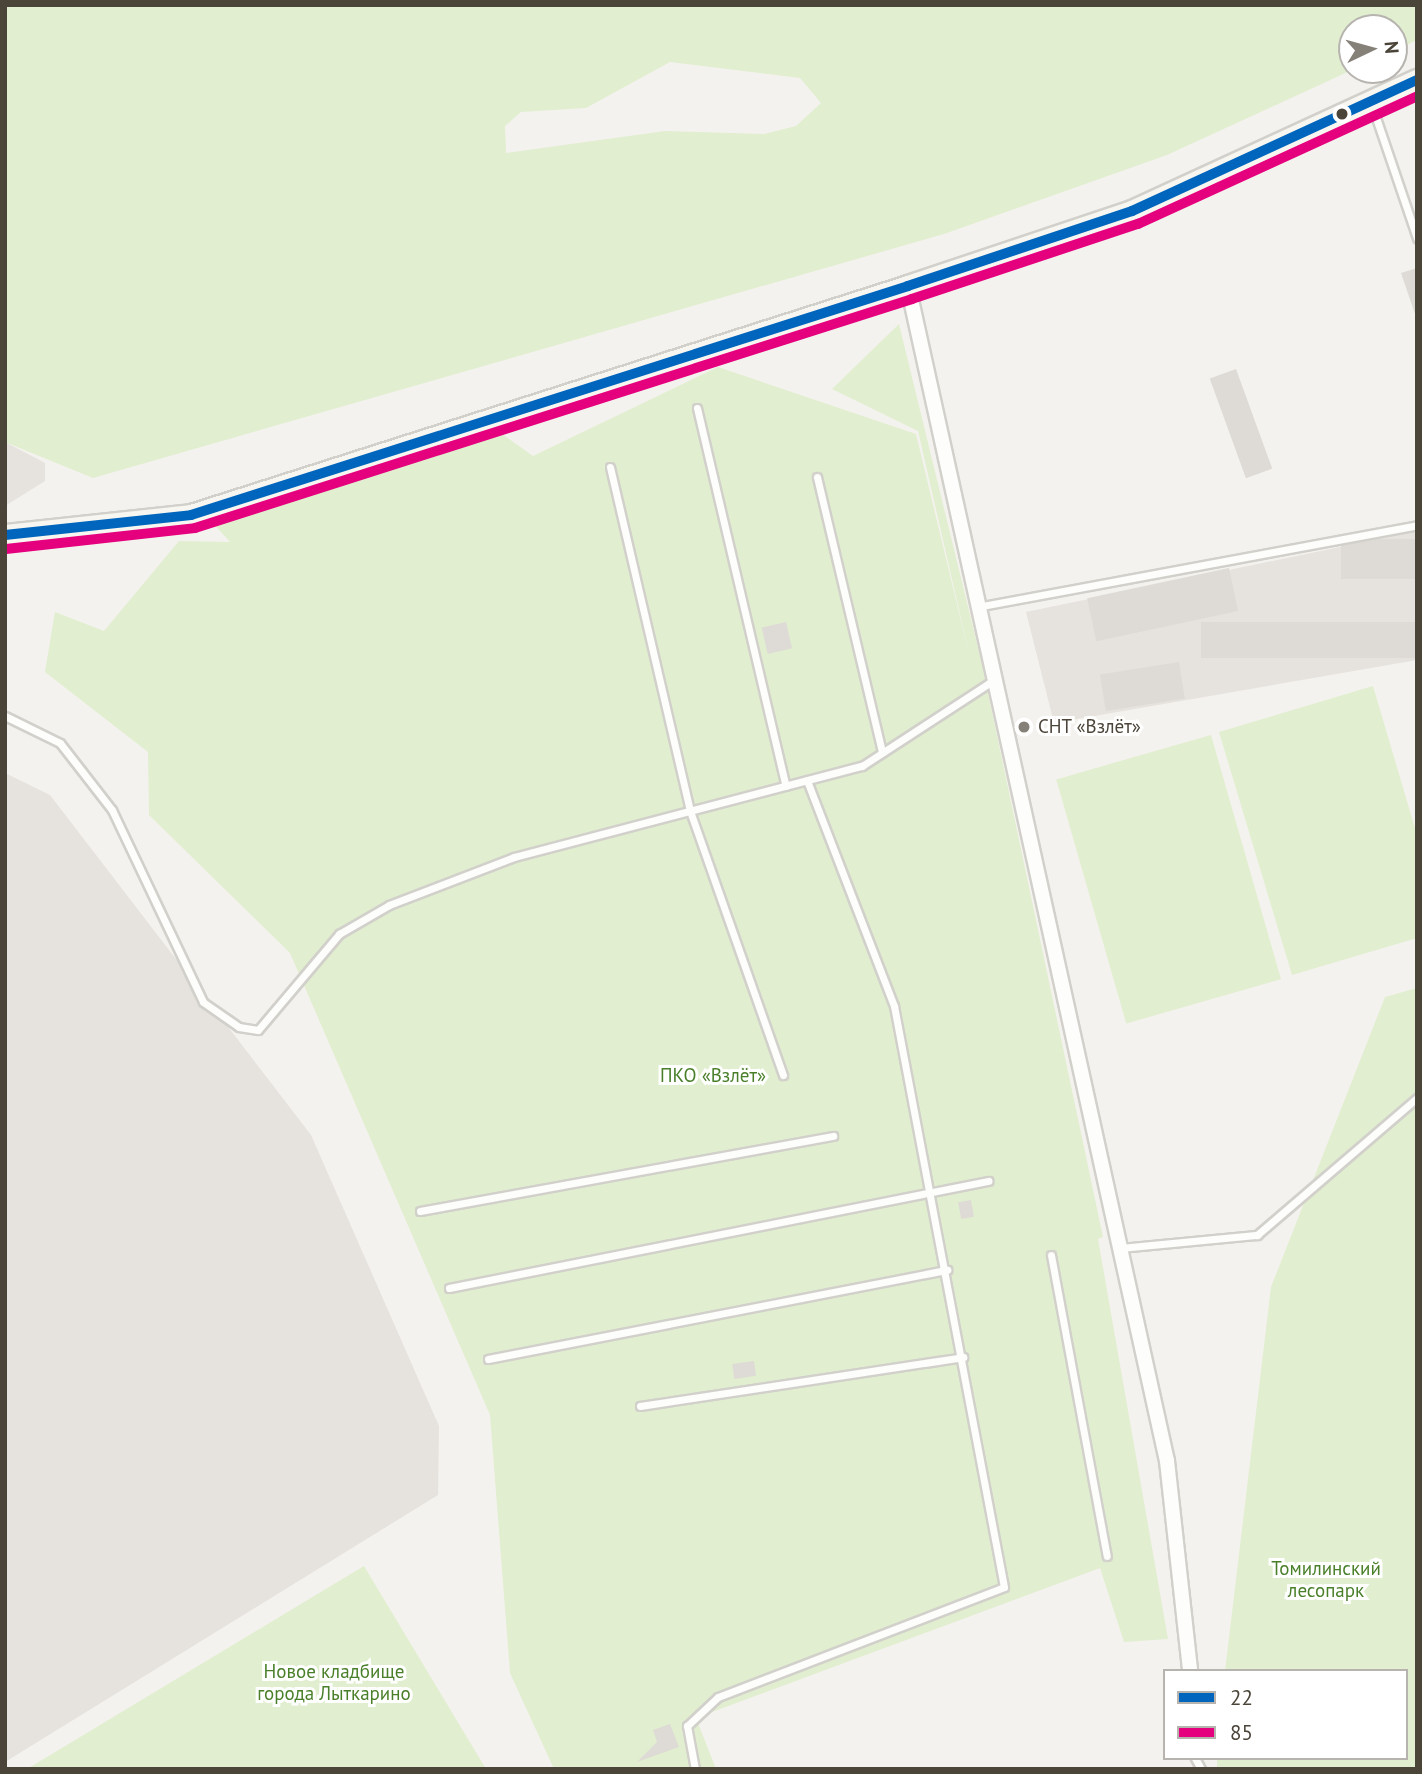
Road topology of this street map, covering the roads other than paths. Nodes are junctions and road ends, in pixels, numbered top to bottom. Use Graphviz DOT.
graph roads {
  1 [pos="1417,79"];
  2 [pos="1371,103"];
  3 [pos="1417,237"];
  4 [pos="908,286"];
  5 [pos="698,408"];
  6 [pos="610,467"];
  7 [pos="817,477"];
  8 [pos="1417,525"];
  9 [pos="5,535"];
  10 [pos="982,606"];
  11 [pos="998,678"];
  12 [pos="5,716"];
  13 [pos="882,752"];
  14 [pos="807,780"];
  15 [pos="786,786"];
  16 [pos="690,811"];
  17 [pos="783,1075"];
  18 [pos="1417,1098"];
  19 [pos="833,1136"];
  20 [pos="988,1181"];
  21 [pos="932,1194"];
  22 [pos="420,1211"];
  23 [pos="1121,1248"];
  24 [pos="1051,1255"];
  25 [pos="947,1270"];
  26 [pos="449,1288"];
  27 [pos="963,1357"];
  28 [pos="488,1359"];
  29 [pos="640,1406"];
  30 [pos="1107,1556"];
  31 [pos="1190,1669"];
  32 [pos="695,1769"];
  1 -- 2 [label="main road"];
  2 -- 3 [label="lane"];
  2 -- 4 [label="main road"];
  4 -- 9 [label="main road"];
  4 -- 10 [label="street"];
  5 -- 15 [label="lane"];
  6 -- 16 [label="lane"];
  7 -- 13 [label="lane"];
  8 -- 10 [label="lane"];
  10 -- 11 [label="street"];
  11 -- 13 [label="lane"];
  11 -- 23 [label="street"];
  12 -- 16 [label="lane"];
  13 -- 14 [label="lane"];
  14 -- 15 [label="lane"];
  14 -- 21 [label="lane"];
  15 -- 16 [label="lane"];
  16 -- 17 [label="lane"];
  18 -- 23 [label="lane"];
  19 -- 22 [label="lane"];
  20 -- 21 [label="lane"];
  21 -- 25 [label="lane"];
  21 -- 26 [label="lane"];
  23 -- 31 [label="street"];
  24 -- 30 [label="lane"];
  25 -- 27 [label="lane"];
  25 -- 28 [label="lane"];
  27 -- 29 [label="lane"];
  27 -- 32 [label="lane"];
}
